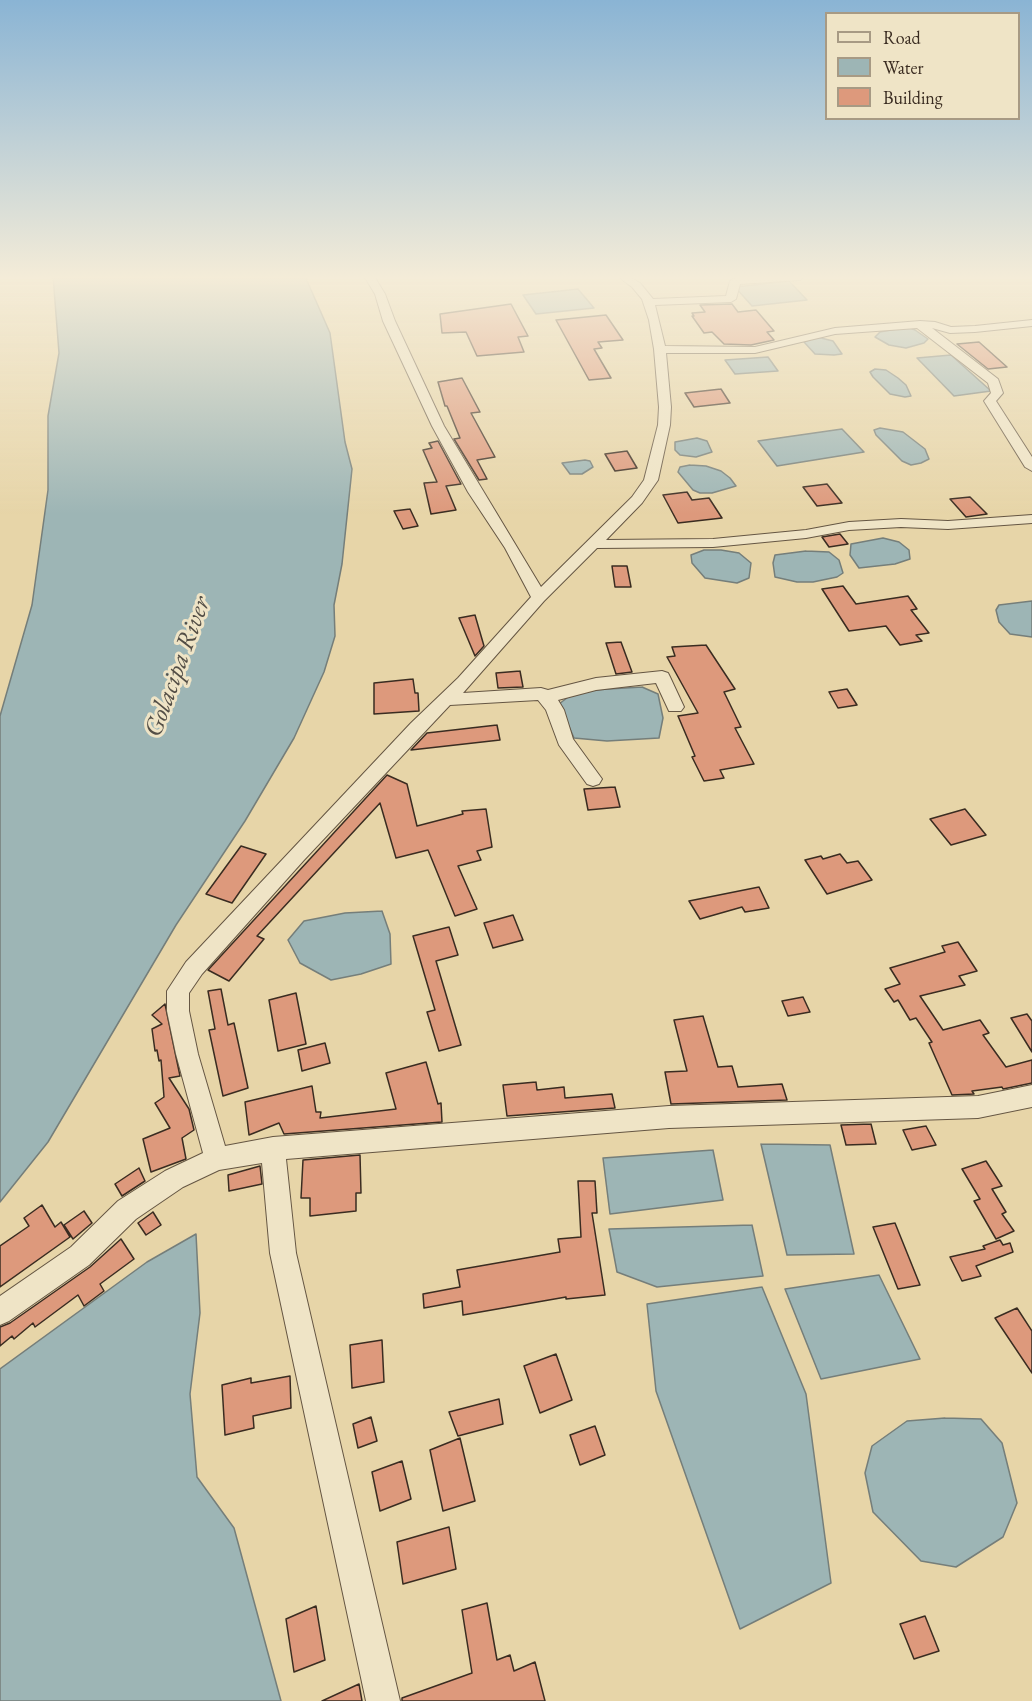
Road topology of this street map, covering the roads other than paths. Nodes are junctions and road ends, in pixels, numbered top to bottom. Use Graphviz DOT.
graph roads {
  1 [pos="405,355"];
  2 [pos="660,355"];
  3 [pos="960,355"];
  4 [pos="1032,467"];
  5 [pos="1032,519"];
  6 [pos="594,544"];
  7 [pos="539,598"];
  8 [pos="548,698"];
  9 [pos="444,700"];
  10 [pos="675,707"];
  11 [pos="593,779"];
  12 [pos="1032,1096"];
  13 [pos="273,1149"];
  14 [pos="217,1159"];
  15 [pos="0,1312"];
  16 [pos="383,1701"];
  1 -- 7 [label="street"];
  2 -- 6 [label="street"];
  3 -- 4 [label="street"];
  5 -- 6 [label="street"];
  6 -- 7 [label="street"];
  7 -- 9 [label="street"];
  8 -- 9 [label="street"];
  8 -- 10 [label="street"];
  8 -- 11 [label="street"];
  9 -- 14 [label="street"];
  12 -- 13 [label="street"];
  13 -- 14 [label="street"];
  13 -- 16 [label="street"];
  14 -- 15 [label="street"];
}
